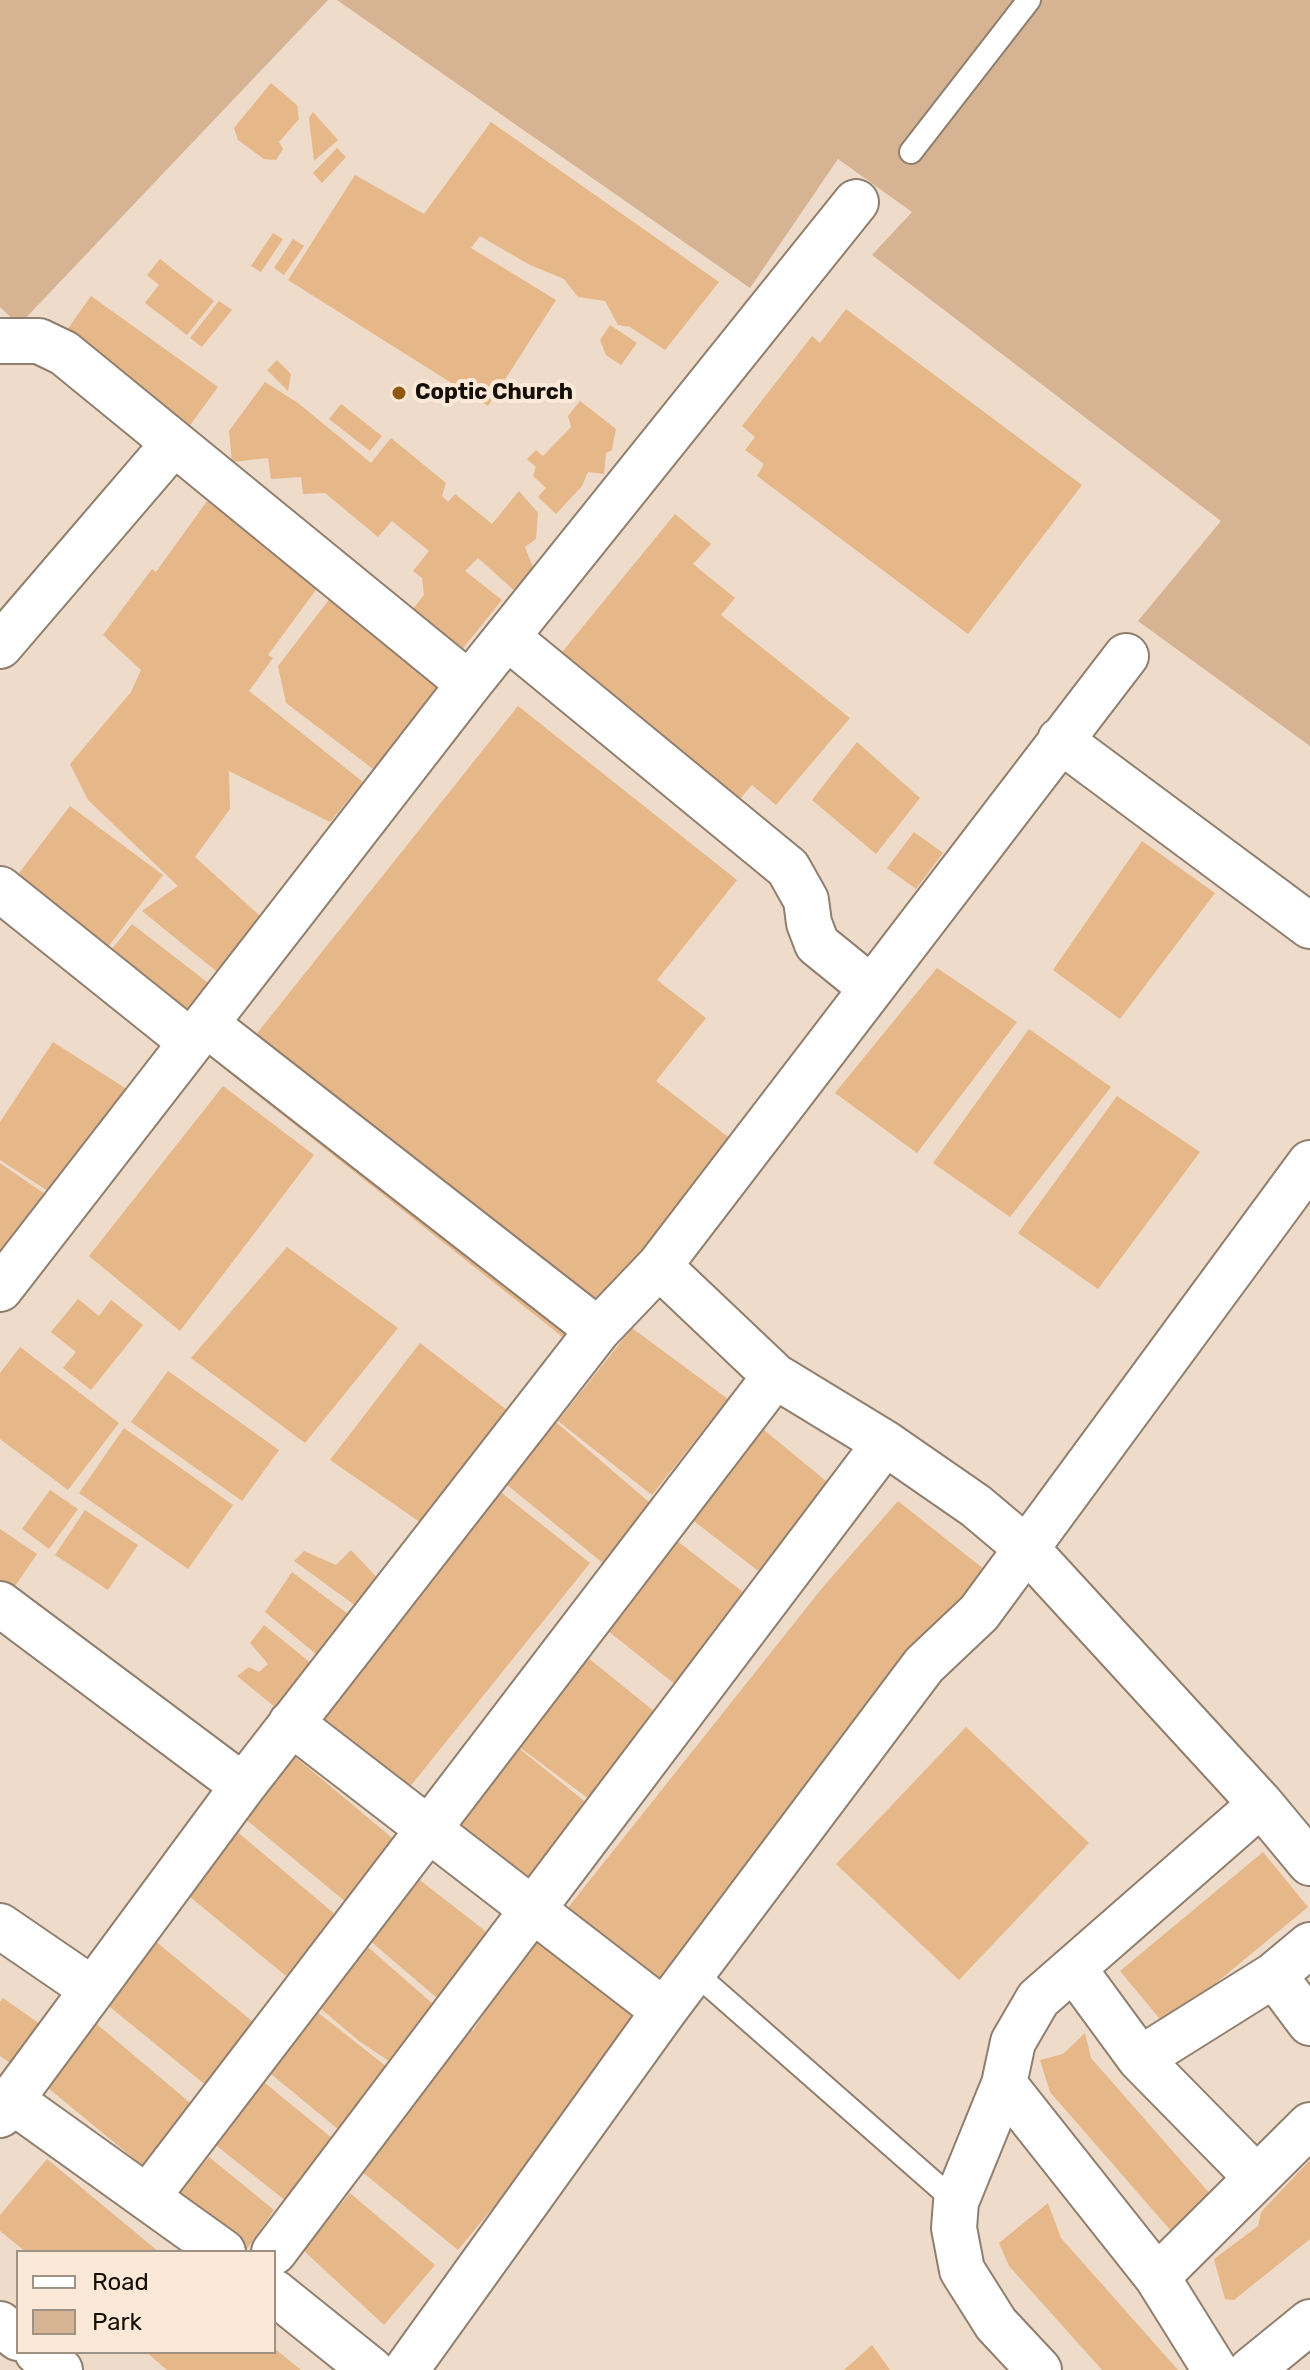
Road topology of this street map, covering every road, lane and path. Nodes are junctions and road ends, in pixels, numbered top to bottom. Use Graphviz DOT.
graph roads {
  1 [pos="1029,0"];
  2 [pos="911,152"];
  3 [pos="856,202"];
  4 [pos="0,341"];
  5 [pos="174,443"];
  6 [pos="507,637"];
  7 [pos="0,646"];
  8 [pos="1126,656"];
  9 [pos="469,684"];
  10 [pos="1060,740"];
  11 [pos="0,889"];
  12 [pos="1310,926"];
  13 [pos="870,987"];
  14 [pos="198,1033"];
  15 [pos="1310,1163"];
  16 [pos="659,1266"];
  17 [pos="6,1270"];
  18 [pos="598,1330"];
  19 [pos="775,1376"];
  20 [pos="885,1443"];
  21 [pos="1027,1549"];
  22 [pos="0,1604"];
  23 [pos="291,1723"];
  24 [pos="243,1786"];
  25 [pos="1261,1804"];
  26 [pos="428,1828"];
  27 [pos="1310,1863"];
  28 [pos="531,1908"];
  29 [pos="0,1926"];
  30 [pos="1310,1945"];
  31 [pos="1074,1969"];
  32 [pos="694,1972"];
  33 [pos="1274,1975"];
  34 [pos="92,1989"];
  35 [pos="664,2011"];
  36 [pos="1310,2023"];
  37 [pos="1140,2059"];
  38 [pos="1004,2084"];
  39 [pos="6,2108"];
  40 [pos="1310,2125"];
  41 [pos="1256,2177"];
  42 [pos="149,2195"];
  43 [pos="956,2202"];
  44 [pos="220,2250"];
  45 [pos="275,2250"];
  46 [pos="1157,2277"];
  47 [pos="276,2294"];
  48 [pos="1310,2322"];
  49 [pos="0,2324"];
  50 [pos="16,2336"];
  51 [pos="40,2354"];
  52 [pos="60,2370"];
  53 [pos="371,2370"];
  54 [pos="406,2370"];
  55 [pos="1039,2370"];
  56 [pos="1215,2370"];
  57 [pos="1251,2370"];
  1 -- 2 [label="lane"];
  3 -- 6 [label="street"];
  4 -- 5 [label="street"];
  5 -- 7 [label="street"];
  5 -- 9 [label="street"];
  6 -- 9 [label="street"];
  6 -- 13 [label="street"];
  8 -- 10 [label="street"];
  9 -- 14 [label="street"];
  10 -- 12 [label="street"];
  10 -- 13 [label="street"];
  11 -- 14 [label="street"];
  13 -- 16 [label="street"];
  14 -- 17 [label="street"];
  14 -- 18 [label="street"];
  15 -- 21 [label="street"];
  16 -- 18 [label="street"];
  16 -- 19 [label="street"];
  18 -- 23 [label="street"];
  19 -- 20 [label="street"];
  19 -- 26 [label="street"];
  20 -- 21 [label="street"];
  20 -- 28 [label="street"];
  21 -- 25 [label="street"];
  21 -- 32 [label="street"];
  22 -- 24 [label="street"];
  23 -- 24 [label="street"];
  23 -- 26 [label="street"];
  24 -- 34 [label="street"];
  25 -- 27 [label="street"];
  25 -- 31 [label="street"];
  26 -- 28 [label="street"];
  26 -- 42 [label="street"];
  28 -- 35 [label="street"];
  28 -- 45 [label="street"];
  29 -- 34 [label="street"];
  30 -- 33 [label="street"];
  31 -- 37 [label="street"];
  31 -- 38 [label="street"];
  32 -- 35 [label="street"];
  32 -- 43 [label="lane"];
  33 -- 36 [label="street"];
  33 -- 37 [label="street"];
  34 -- 39 [label="street"];
  35 -- 54 [label="street"];
  37 -- 41 [label="street"];
  38 -- 43 [label="street"];
  38 -- 46 [label="street"];
  39 -- 42 [label="street"];
  40 -- 41 [label="street"];
  41 -- 46 [label="street"];
  42 -- 44 [label="street"];
  43 -- 55 [label="street"];
  46 -- 56 [label="street"];
  47 -- 53 [label="street"];
  48 -- 57 [label="street"];
  49 -- 50 [label="street"];
  51 -- 52 [label="street"];
}
